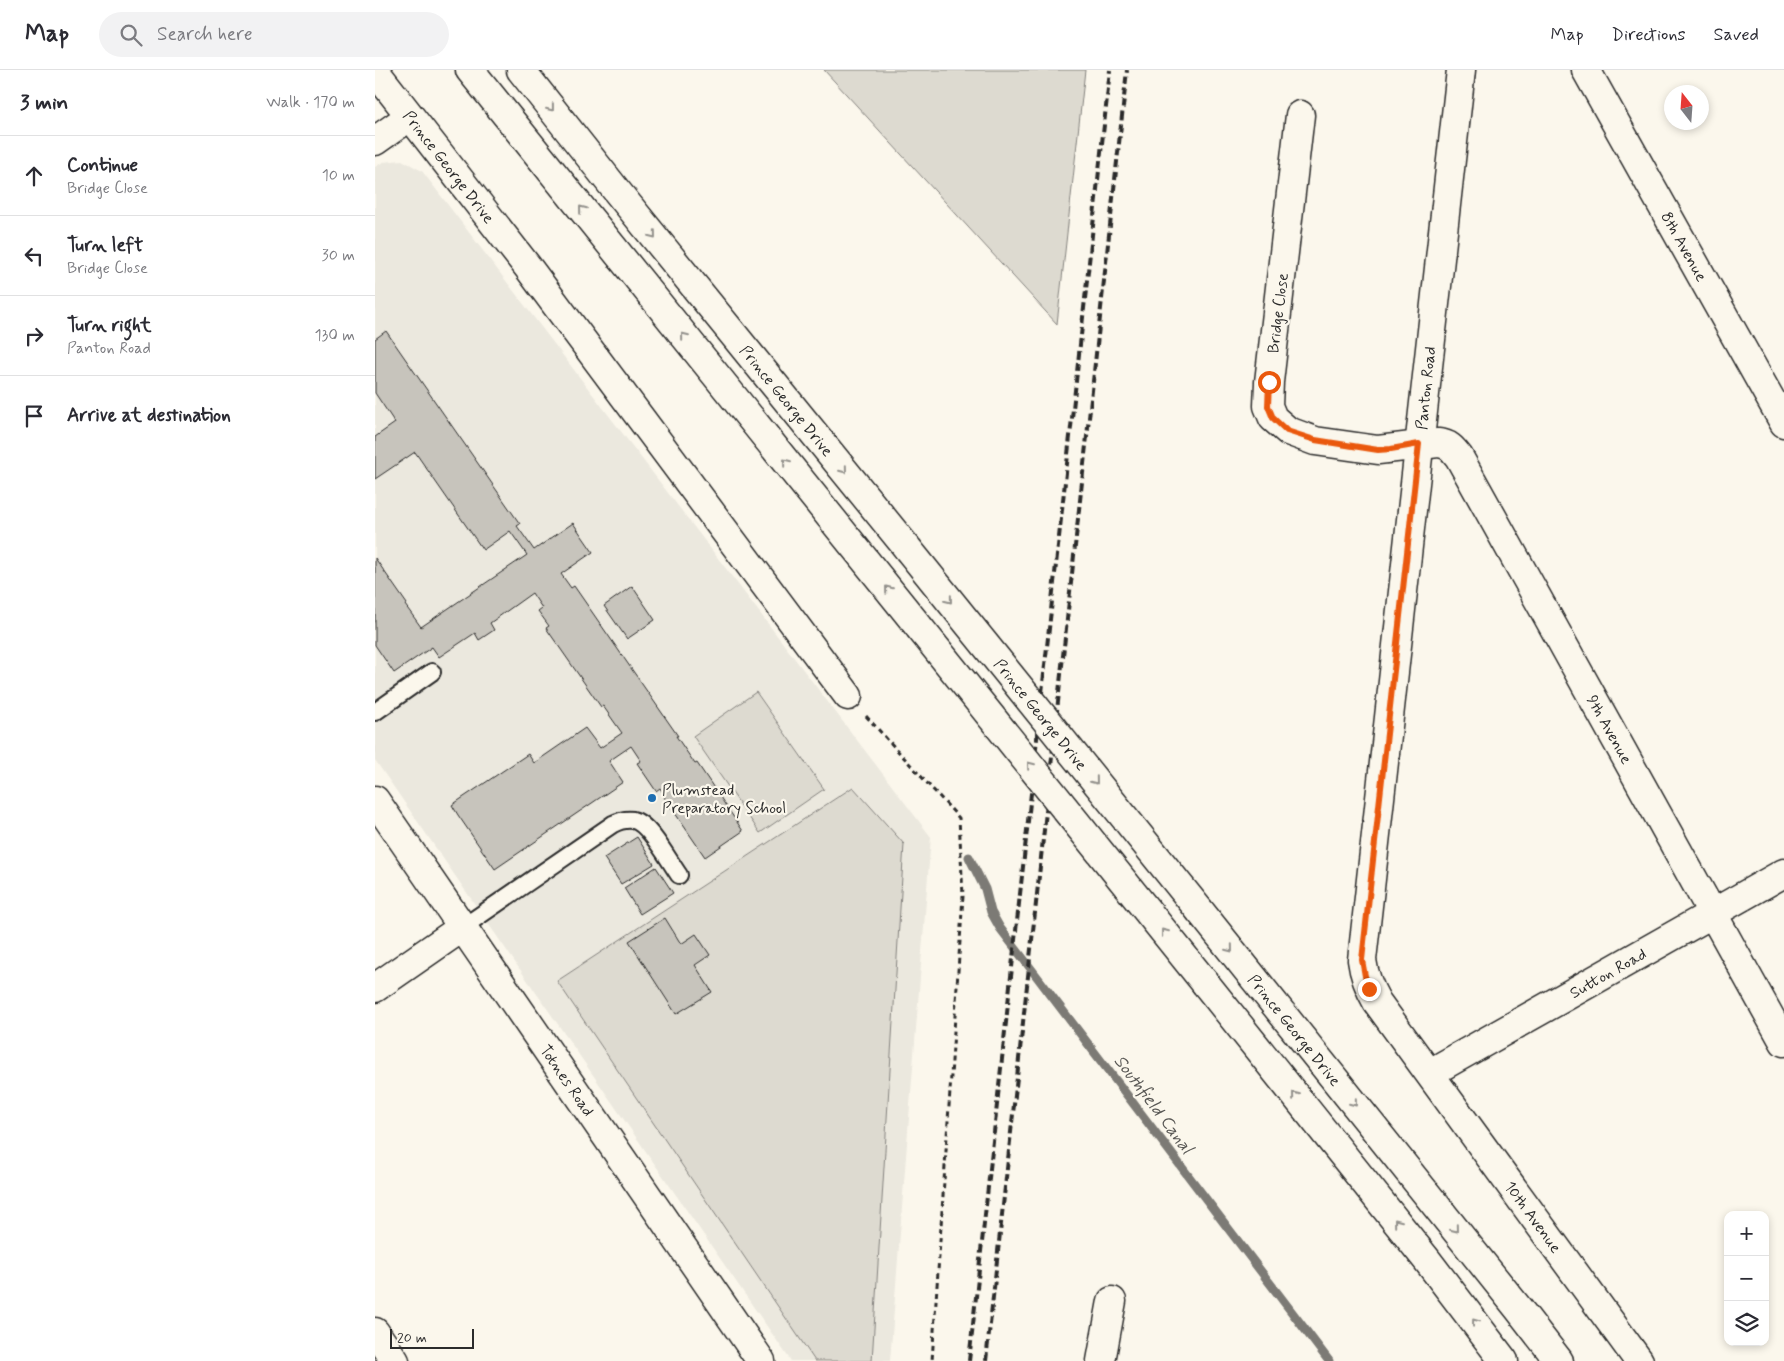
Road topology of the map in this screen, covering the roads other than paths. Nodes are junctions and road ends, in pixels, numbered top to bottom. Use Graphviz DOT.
graph roads {
  1 [pos="470,70"];
  2 [pos="521,70"];
  3 [pos="1461,70"];
  4 [pos="1586,70"];
  5 [pos="375,71"];
  6 [pos="1301,115"];
  7 [pos="409,117"];
  8 [pos="375,140"];
  9 [pos="1784,422"];
  10 [pos="1419,444"];
  11 [pos="432,672"];
  12 [pos="848,696"];
  13 [pos="375,712"];
  14 [pos="375,800"];
  15 [pos="1784,873"];
  16 [pos="679,875"];
  17 [pos="1712,914"];
  18 [pos="463,927"];
  19 [pos="375,988"];
  20 [pos="1784,1042"];
  21 [pos="1430,1073"];
  22 [pos="1111,1301"];
  23 [pos="375,1332"];
  24 [pos="395,1361"];
  25 [pos="761,1361"];
  26 [pos="1101,1361"];
  27 [pos="1504,1361"];
  28 [pos="1559,1361"];
  29 [pos="1639,1361"];
  27 -- 1 [label="street, one-way, bridge"];
  2 -- 28 [label="street, Prince George Drive, one-way, bridge"];
  3 -- 10 [label="street, Panton Road"];
  4 -- 9 [label="street, 8th Avenue"];
  5 -- 7 [label="street, Prince George Drive"];
  6 -- 10 [label="street, Bridge Close"];
  7 -- 8 [label="street"];
  7 -- 12 [label="street, Prince George Drive"];
  10 -- 17 [label="street, 9th Avenue"];
  10 -- 21 [label="street, Panton Road"];
  11 -- 13 [label="lane"];
  14 -- 18 [label="street, Totnes Road"];
  15 -- 17 [label="street, Sutton Road"];
  16 -- 18 [label="lane"];
  17 -- 20 [label="street, 9th Avenue"];
  17 -- 21 [label="street, Sutton Road"];
  18 -- 19 [label="street"];
  18 -- 25 [label="street, Totnes Road"];
  21 -- 29 [label="street, 10th Avenue"];
  22 -- 26 [label="street"];
  23 -- 24 [label="street"];
}
